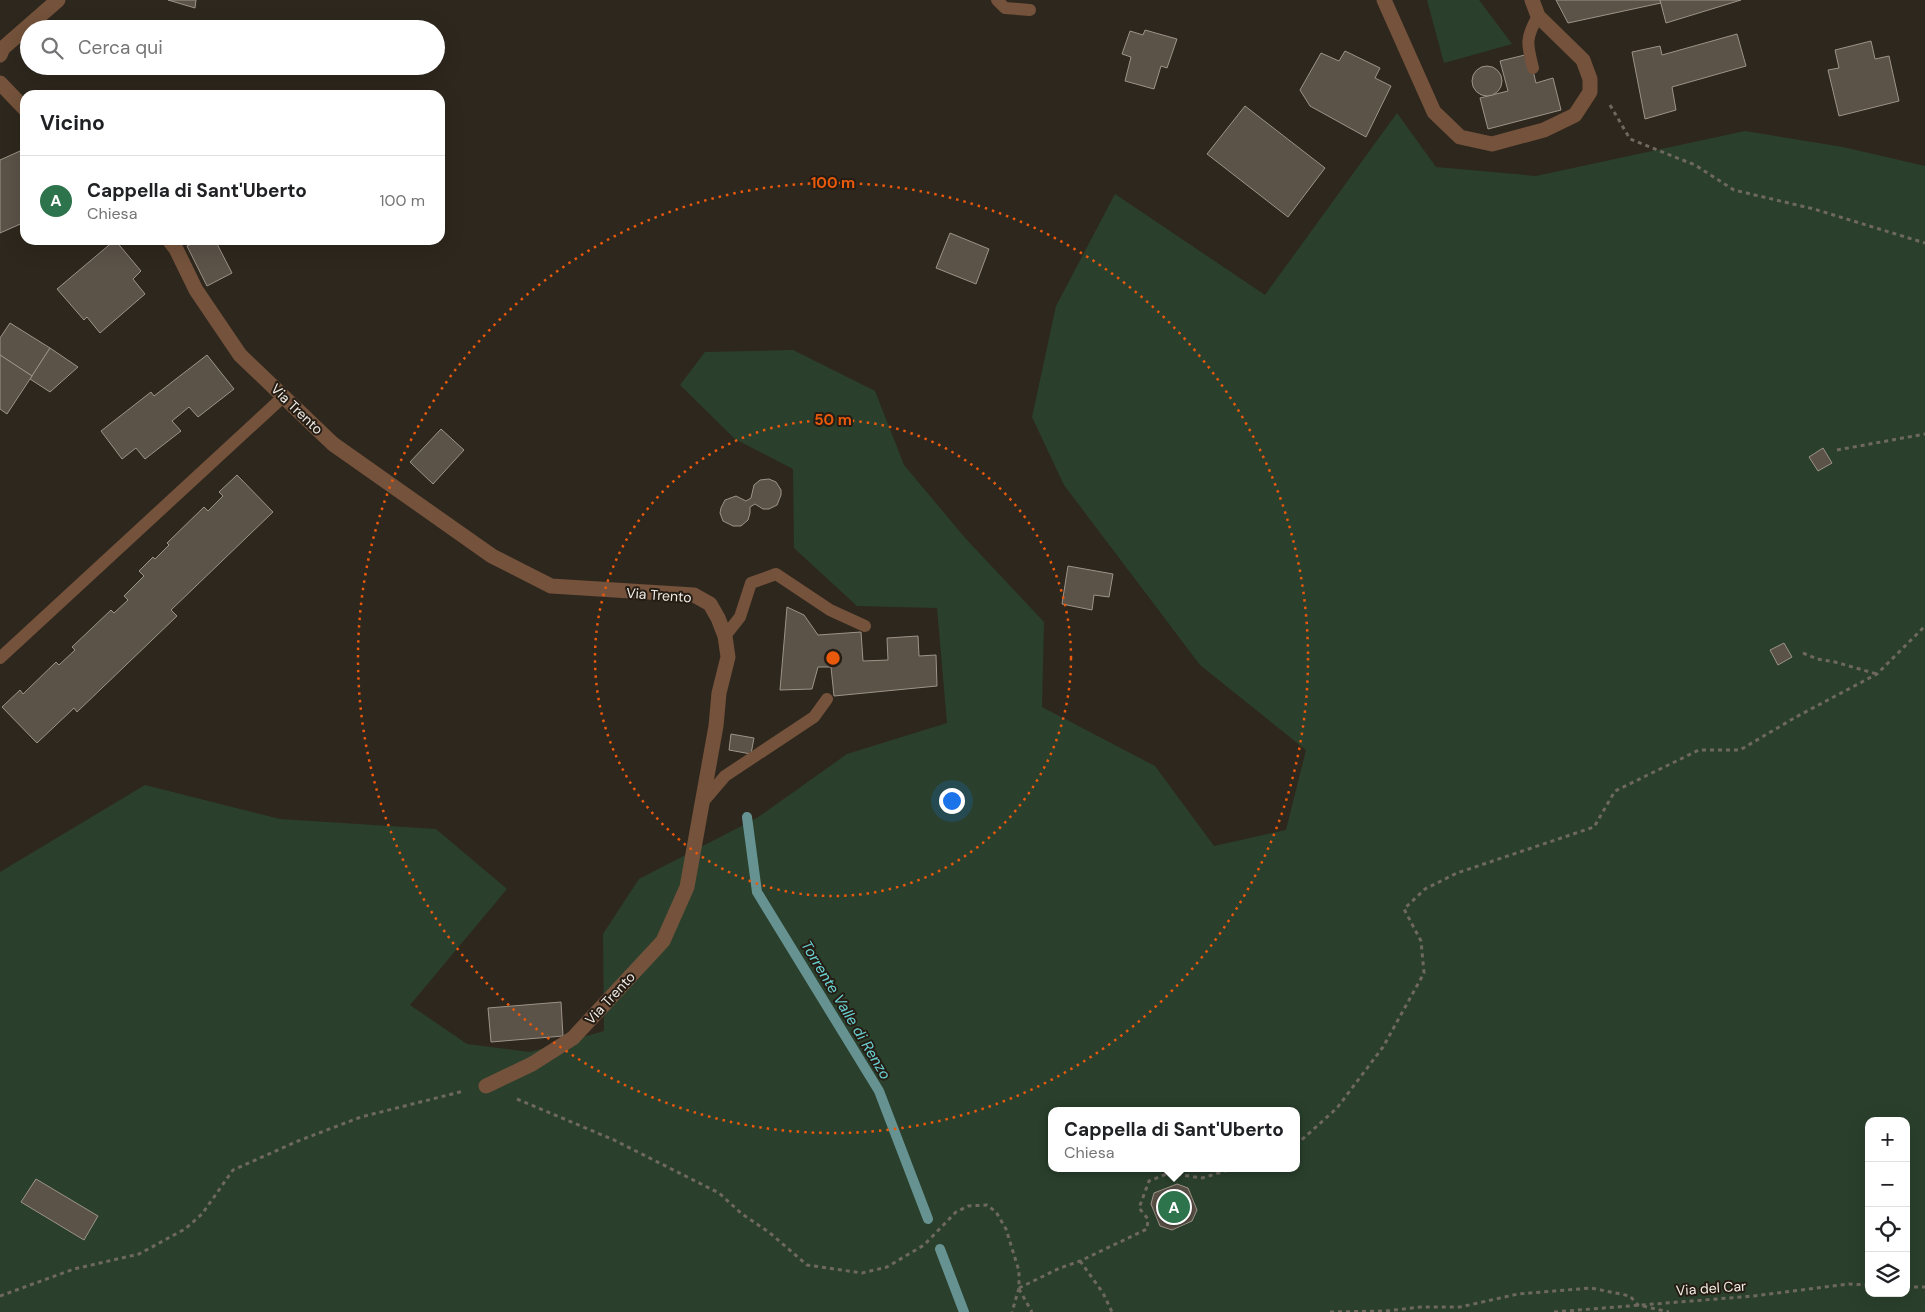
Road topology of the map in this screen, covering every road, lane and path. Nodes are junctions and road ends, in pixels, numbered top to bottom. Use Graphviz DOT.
graph roads {
  1 [pos="58,0"];
  2 [pos="997,0"];
  3 [pos="1384,0"];
  4 [pos="1532,0"];
  5 [pos="1030,10"];
  6 [pos="1538,16"];
  7 [pos="35,20"];
  8 [pos="20,33"];
  9 [pos="0,55"];
  10 [pos="1533,68"];
  11 [pos="1590,79"];
  12 [pos="0,84"];
  13 [pos="20,104"];
  14 [pos="1925,244"];
  15 [pos="173,245"];
  16 [pos="283,397"];
  17 [pos="1925,434"];
  18 [pos="1837,450"];
  19 [pos="865,626"];
  20 [pos="1925,626"];
  21 [pos="725,636"];
  22 [pos="1803,654"];
  23 [pos="0,658"];
  24 [pos="1878,674"];
  25 [pos="827,699"];
  26 [pos="702,803"];
  27 [pos="486,1086"];
  28 [pos="446,1096"];
  29 [pos="1300,1141"];
  30 [pos="1169,1172"];
  31 [pos="1169,1172"];
  32 [pos="1222,1172"];
  33 [pos="1080,1261"];
  34 [pos="1865,1285"];
  35 [pos="1910,1287"];
  36 [pos="1019,1288"];
  37 [pos="1925,1288"];
  38 [pos="0,1296"];
  39 [pos="1638,1305"];
  40 [pos="1012,1312"];
  41 [pos="1032,1312"];
  42 [pos="1112,1312"];
  43 [pos="1330,1312"];
  44 [pos="1554,1312"];
  45 [pos="1669,1312"];
  1 -- 7 [label="street"];
  2 -- 5 [label="lane"];
  3 -- 11 [label="street"];
  4 -- 6 [label="street"];
  6 -- 10 [label="lane"];
  6 -- 11 [label="street"];
  8 -- 9 [label="street"];
  11 -- 14 [label="path"];
  12 -- 13 [label="street"];
  15 -- 16 [label="street, Via Trento"];
  16 -- 21 [label="street, Via Trento"];
  16 -- 23 [label="lane"];
  17 -- 18 [label="path"];
  19 -- 21 [label="lane"];
  20 -- 24 [label="path"];
  21 -- 26 [label="street, Via Trento"];
  22 -- 24 [label="path"];
  24 -- 29 [label="path"];
  25 -- 26 [label="lane"];
  26 -- 27 [label="street, Via Trento"];
  27 -- 36 [label="path"];
  28 -- 38 [label="path"];
  30 -- 32 [label="path"];
  31 -- 33 [label="path"];
  33 -- 36 [label="path"];
  33 -- 42 [label="path"];
  34 -- 39 [label="path, Via del Car"];
  35 -- 37 [label="path"];
  36 -- 40 [label="path"];
  36 -- 41 [label="path"];
  39 -- 43 [label="path"];
  39 -- 44 [label="path, Via del Car"];
  39 -- 45 [label="path"];
}
